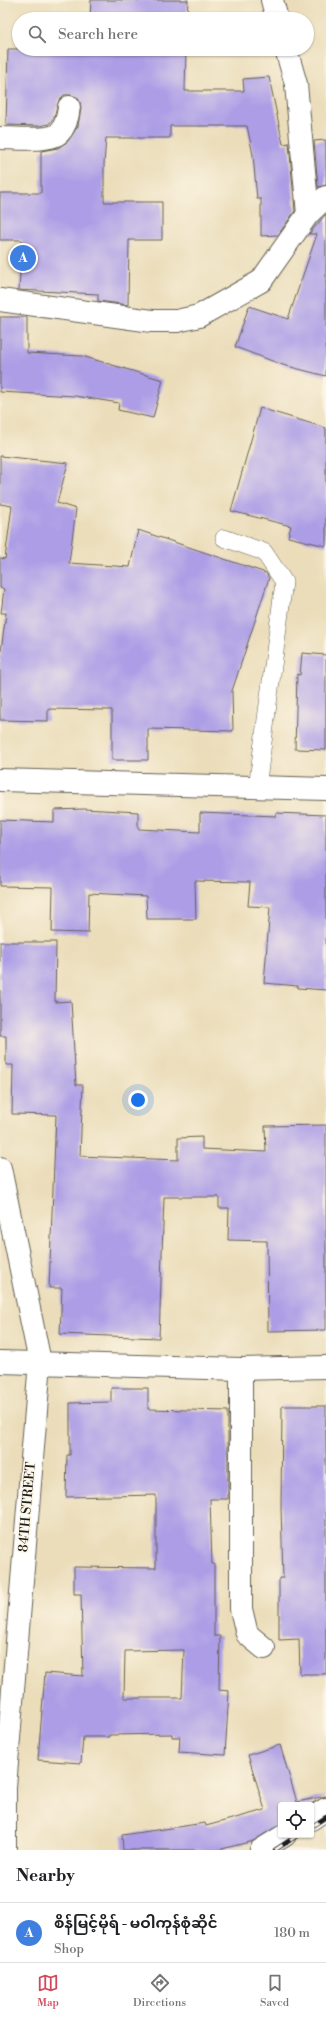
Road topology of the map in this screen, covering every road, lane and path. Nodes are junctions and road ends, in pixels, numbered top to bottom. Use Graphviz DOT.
graph roads {
  1 [pos="272,0"];
  2 [pos="275,12"];
  3 [pos="288,56"];
  4 [pos="69,107"];
  5 [pos="0,138"];
  6 [pos="326,197"];
  7 [pos="308,214"];
  8 [pos="0,300"];
  9 [pos="224,538"];
  10 [pos="0,780"];
  11 [pos="257,788"];
  12 [pos="326,790"];
  13 [pos="0,1168"];
  14 [pos="0,1362"];
  15 [pos="40,1362"];
  16 [pos="326,1367"];
  17 [pos="241,1369"];
  18 [pos="264,1648"];
  19 [pos="2,1787"];
  20 [pos="326,1809"];
  21 [pos="314,1817"];
  22 [pos="280,1838"];
  23 [pos="5,1850"];
  24 [pos="260,1850"];
  1 -- 2 [label="street"];
  3 -- 7 [label="street"];
  4 -- 5 [label="street"];
  6 -- 7 [label="street"];
  7 -- 8 [label="street"];
  9 -- 11 [label="lane"];
  10 -- 11 [label="street"];
  11 -- 12 [label="street"];
  13 -- 15 [label="street, 84TH STREET"];
  14 -- 15 [label="street"];
  15 -- 17 [label="street"];
  15 -- 19 [label="street, 84TH STREET"];
  16 -- 17 [label="street"];
  17 -- 18 [label="street"];
  19 -- 23 [label="street, 84TH STREET"];
  20 -- 21 [label="street"];
  22 -- 24 [label="street"];
}
